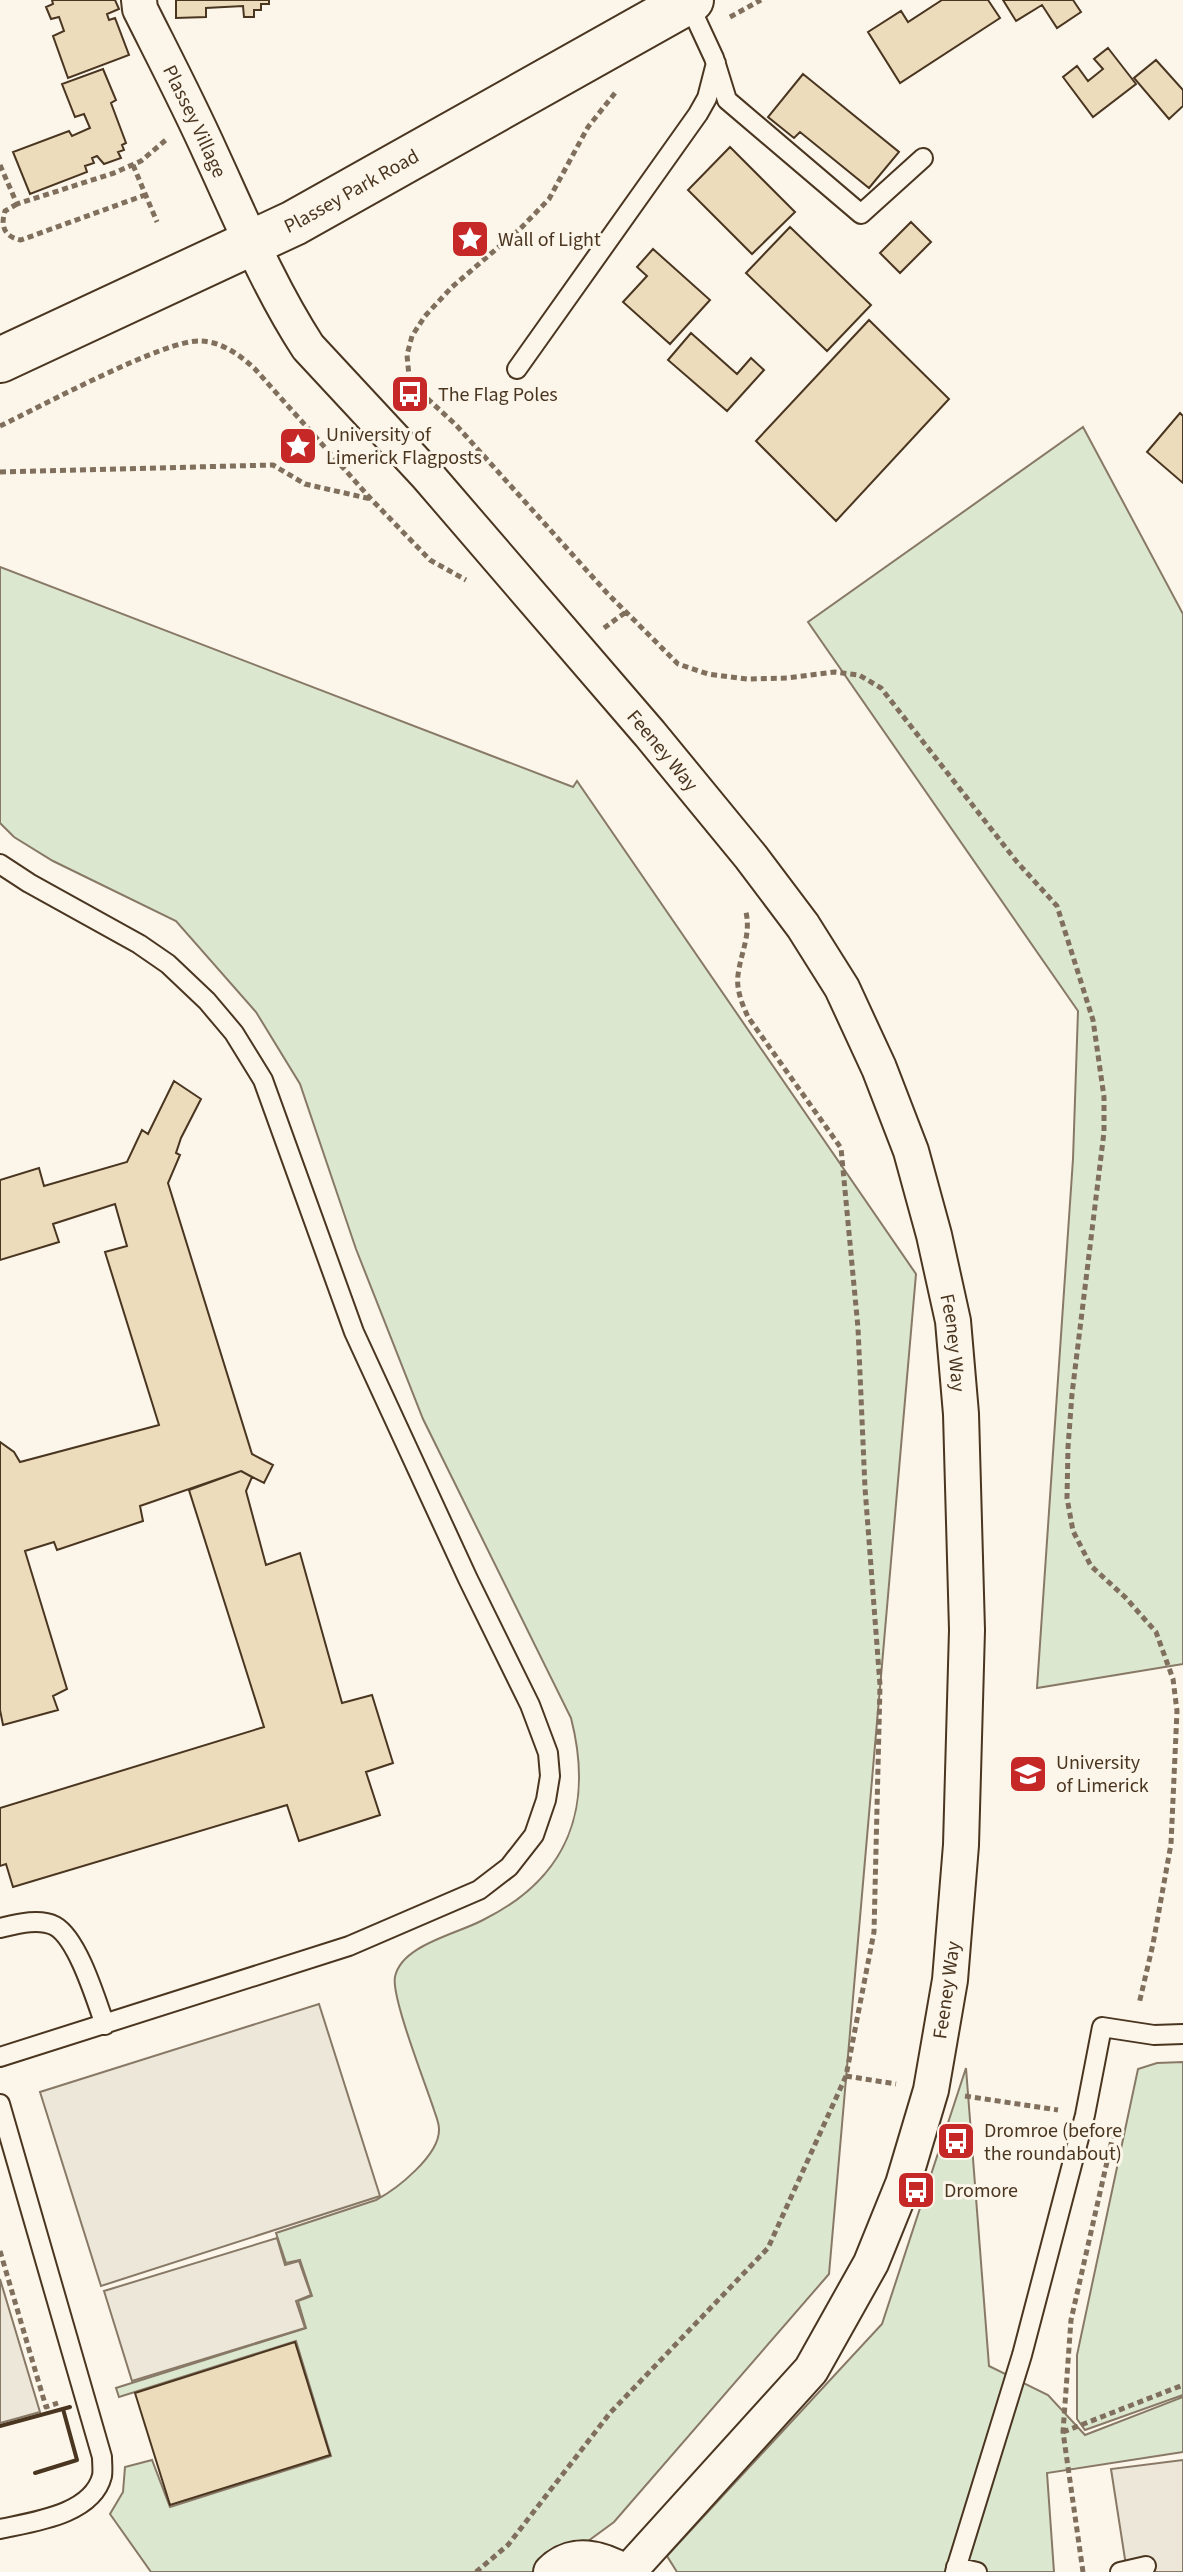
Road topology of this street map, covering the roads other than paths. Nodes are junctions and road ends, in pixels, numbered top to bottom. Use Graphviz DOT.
graph roads {
  1 [pos="139,0"];
  2 [pos="689,1"];
  3 [pos="716,63"];
  4 [pos="923,158"];
  5 [pos="252,243"];
  6 [pos="0,360"];
  7 [pos="517,369"];
  8 [pos="0,864"];
  9 [pos="0,1928"];
  10 [pos="105,2025"];
  11 [pos="1183,2034"];
  12 [pos="0,2057"];
  13 [pos="0,2104"];
  14 [pos="0,2529"];
  15 [pos="1146,2566"];
  16 [pos="956,2570"];
  17 [pos="551,2572"];
  18 [pos="627,2572"];
  19 [pos="977,2572"];
  20 [pos="1120,2572"];
  1 -- 5 [label="street, Plassey Village"];
  2 -- 3 [label="lane"];
  2 -- 5 [label="street, Plassey Park Road"];
  3 -- 4 [label="lane"];
  3 -- 7 [label="lane"];
  5 -- 6 [label="street, Plassey Park Road"];
  5 -- 18 [label="street, Feeney Way"];
  8 -- 10 [label="lane"];
  9 -- 10 [label="lane"];
  10 -- 12 [label="lane"];
  11 -- 16 [label="lane"];
  13 -- 14 [label="lane"];
  15 -- 20 [label="lane"];
  16 -- 19 [label="lane"];
  17 -- 18 [label="street"];
}
